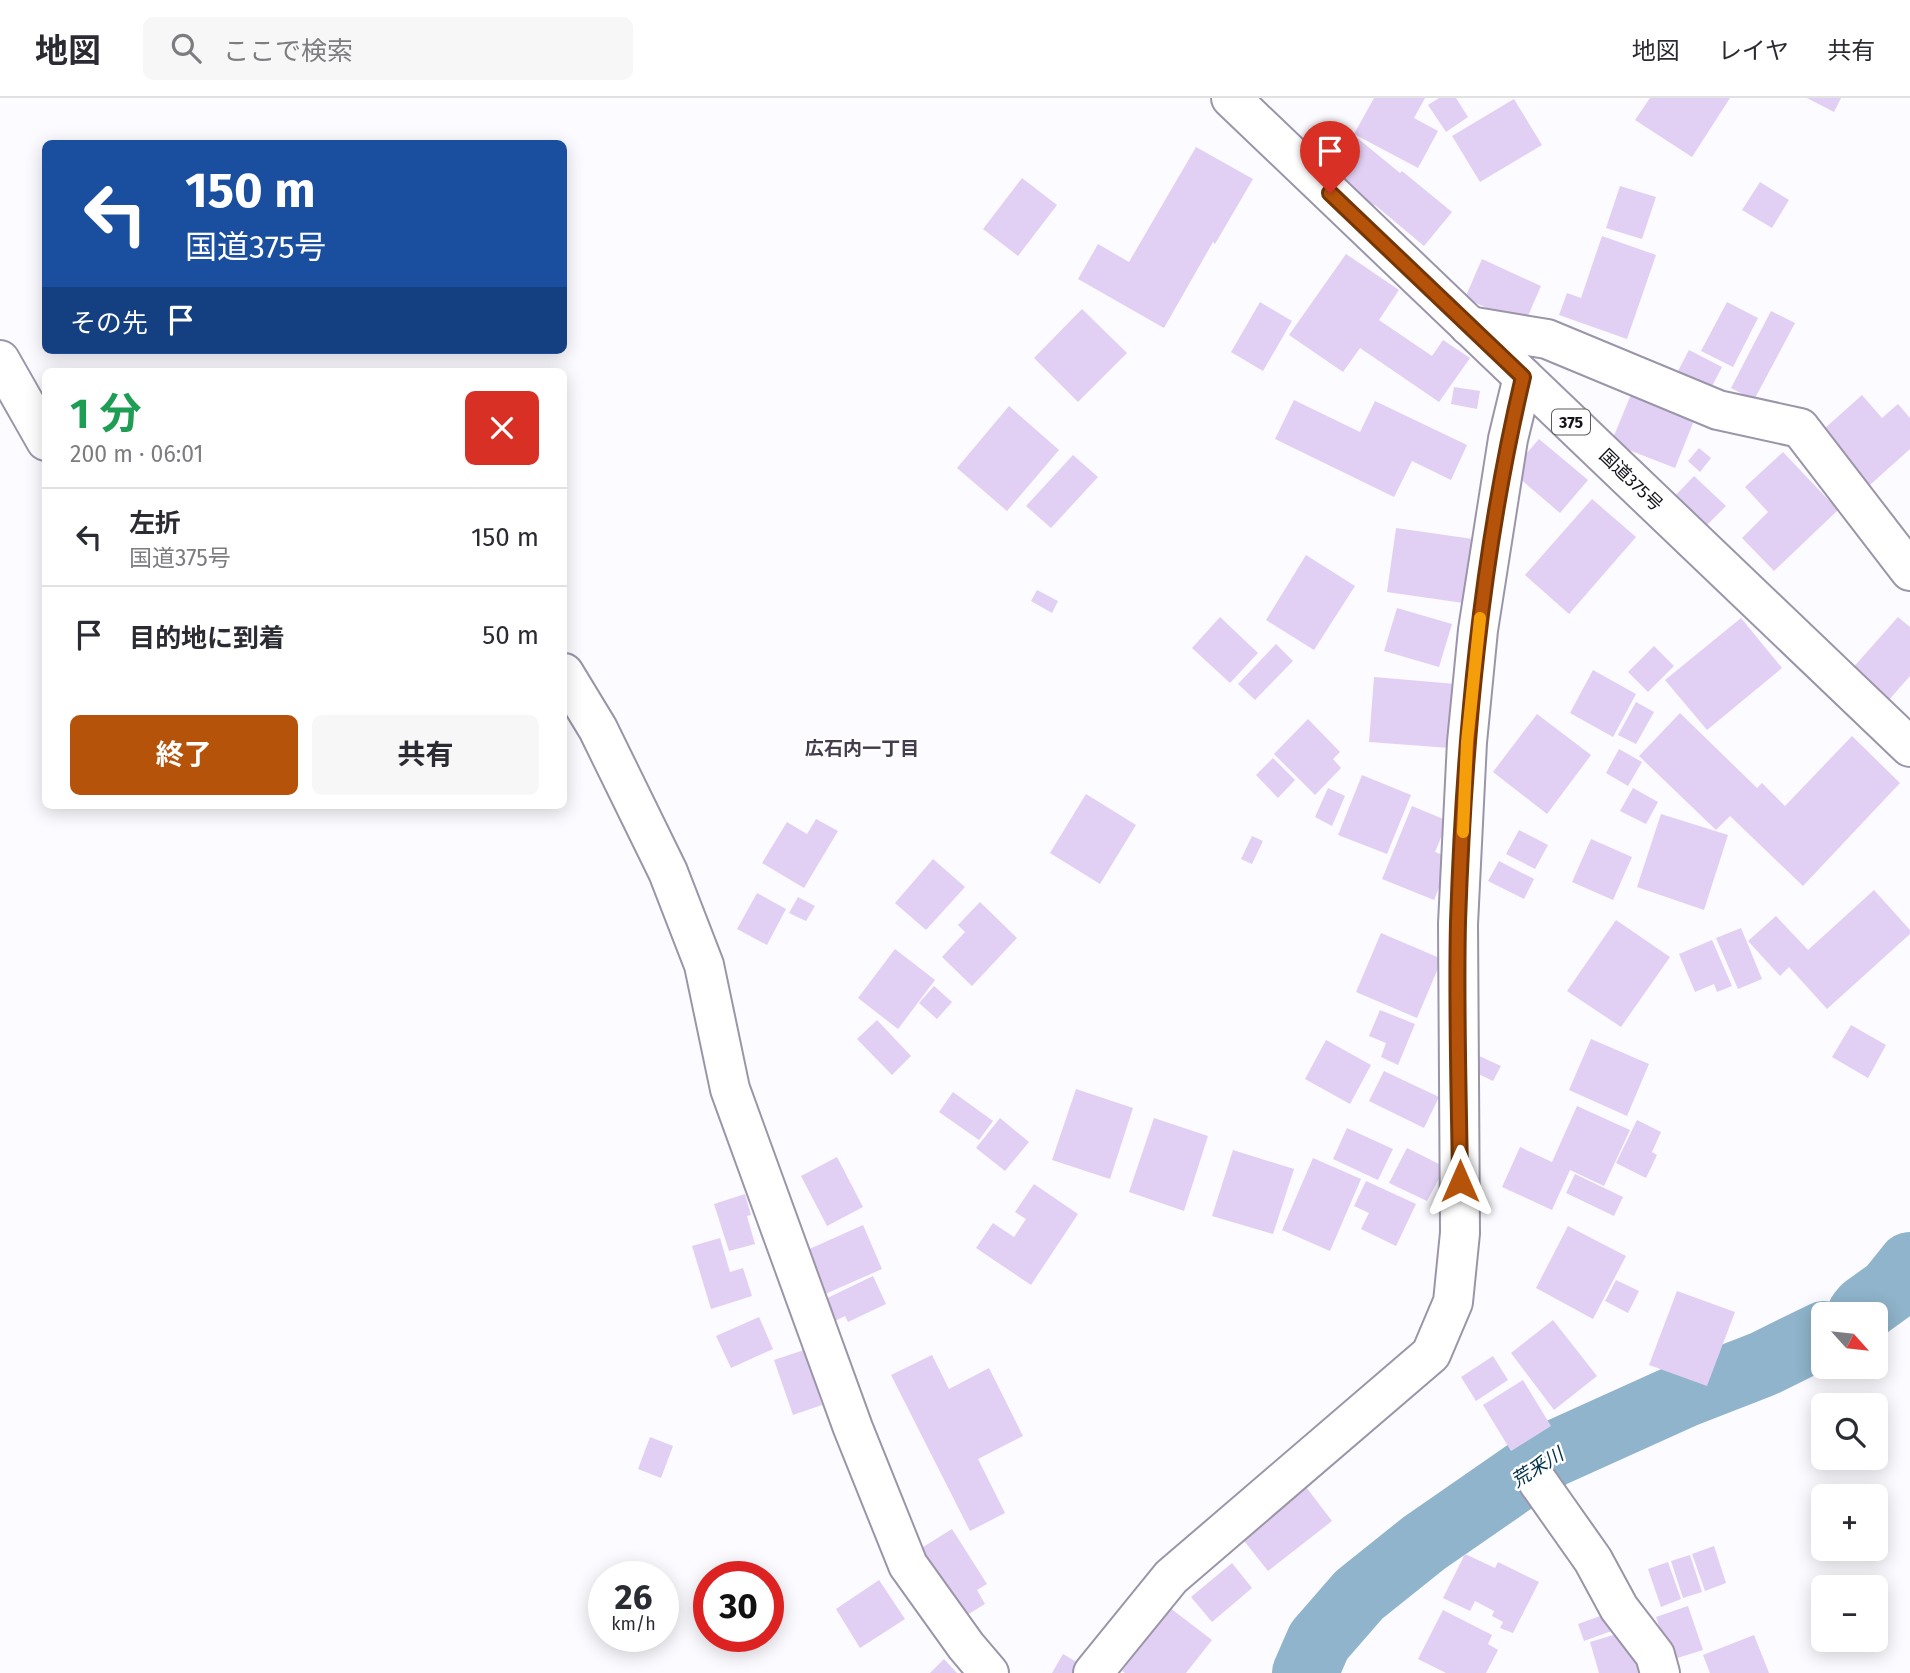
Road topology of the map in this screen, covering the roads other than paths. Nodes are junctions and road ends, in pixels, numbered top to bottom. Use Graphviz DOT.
graph roads {
  1 [pos="1231,98"];
  2 [pos="1469,326"];
  3 [pos="0,360"];
  4 [pos="1523,377"];
  5 [pos="0,406"];
  6 [pos="42,436"];
  7 [pos="42,440"];
  8 [pos="1910,571"];
  9 [pos="567,678"];
  10 [pos="1910,747"];
  11 [pos="1538,1482"];
  12 [pos="989,1673"];
  13 [pos="1093,1673"];
  14 [pos="1660,1673"];
  1 -- 2 [label="main road, 国道375号 / 375"];
  2 -- 4 [label="main road, 国道375号 / 375"];
  2 -- 8 [label="main road"];
  3 -- 6 [label="main road"];
  4 -- 10 [label="main road, 国道375号 / 375"];
  4 -- 13 [label="main road"];
  5 -- 7 [label="main road"];
  9 -- 12 [label="main road"];
  11 -- 14 [label="main road"];
}
